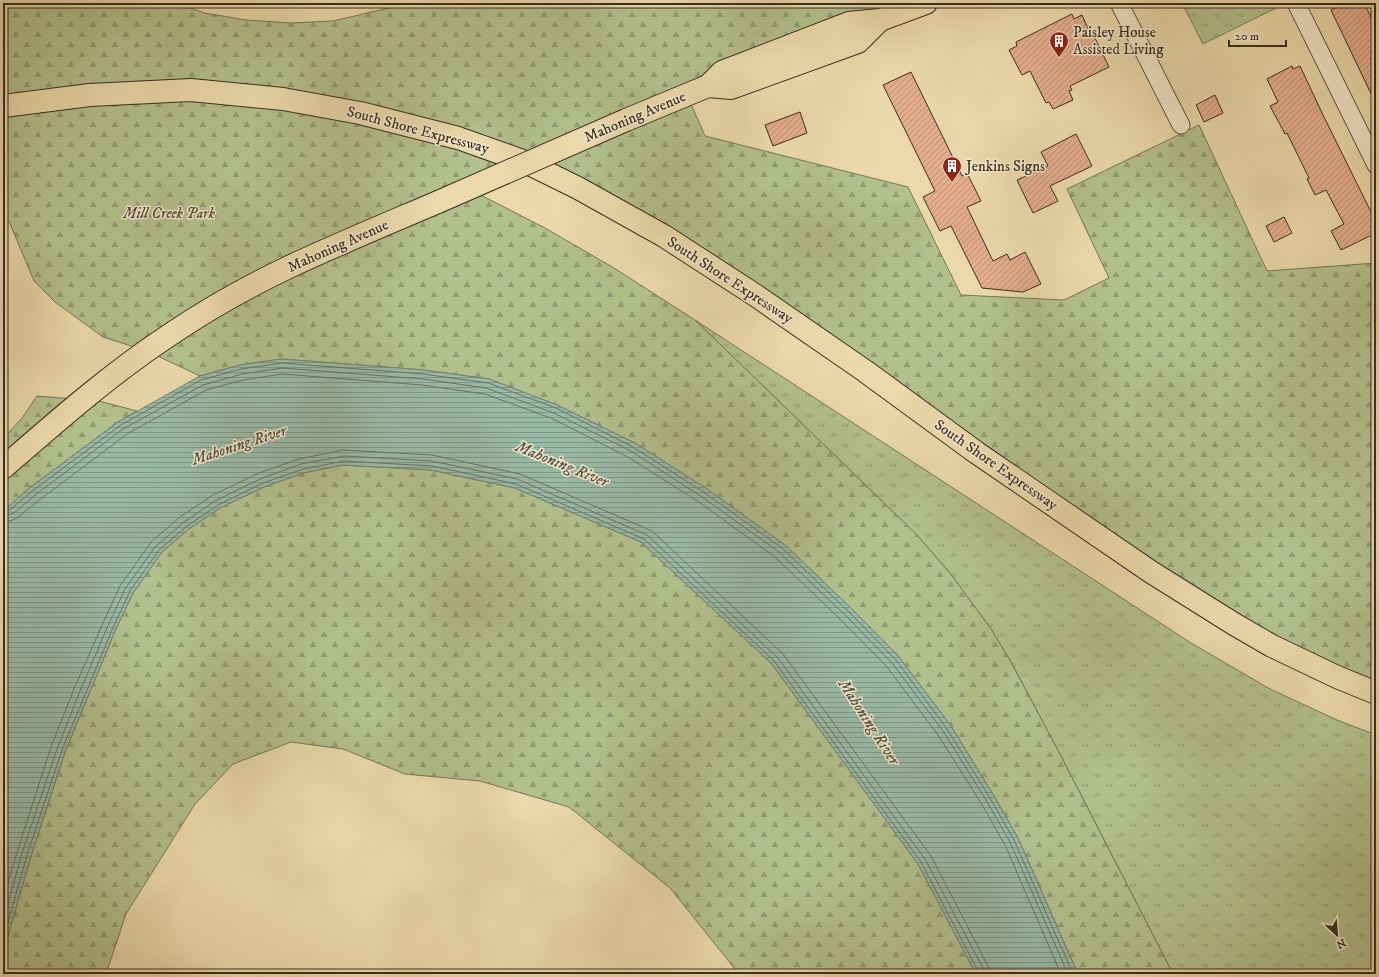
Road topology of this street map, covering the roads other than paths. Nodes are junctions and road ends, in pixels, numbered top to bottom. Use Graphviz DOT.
graph roads {
  1 [pos="926,3"];
  2 [pos="1119,3"];
  3 [pos="1296,3"];
  4 [pos="3,106"];
  5 [pos="1181,125"];
  6 [pos="1376,165"];
  7 [pos="3,468"];
  8 [pos="1376,693"];
  1 -- 7 [label="main road, Mahoning Avenue, bridge"];
  2 -- 5 [label="street"];
  3 -- 6 [label="street"];
  4 -- 8 [label="main road, South Shore Expressway"];
}
